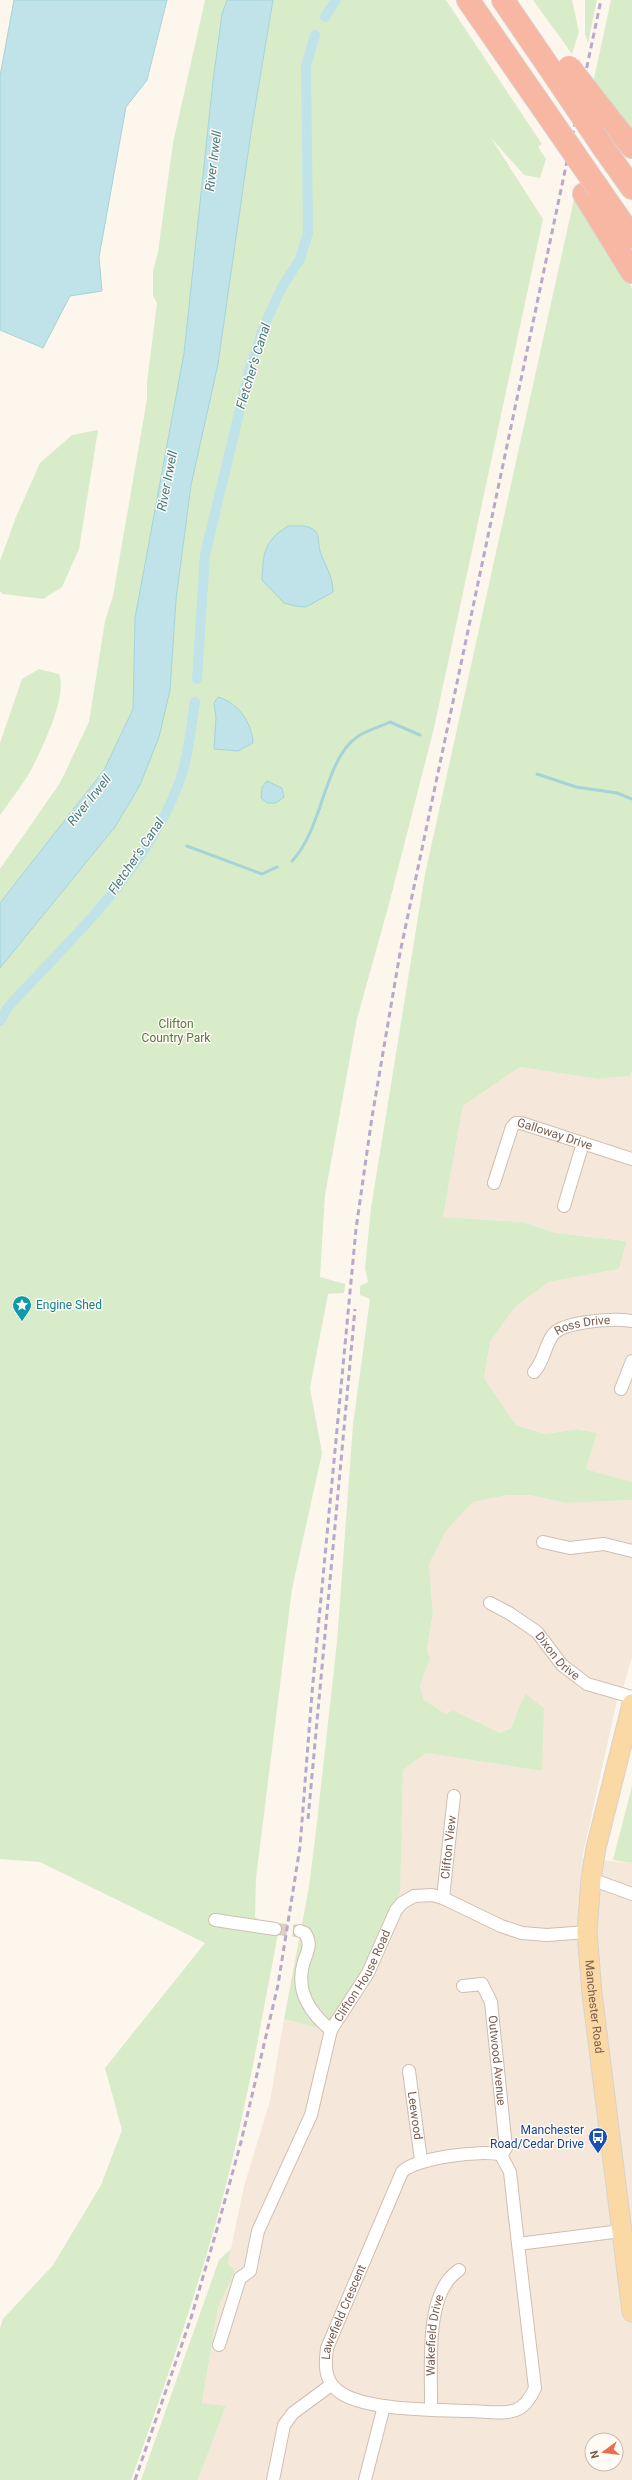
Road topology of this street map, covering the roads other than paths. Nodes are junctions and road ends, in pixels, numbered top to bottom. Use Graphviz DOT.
graph roads {
  1 [pos="468,0"];
  2 [pos="503,0"];
  3 [pos="508,0"];
  4 [pos="563,73"];
  5 [pos="632,147"];
  6 [pos="632,188"];
  7 [pos="591,191"];
  8 [pos="632,237"];
  9 [pos="632,272"];
  10 [pos="583,1143"];
  11 [pos="632,1159"];
  12 [pos="494,1183"];
  13 [pos="564,1206"];
  14 [pos="632,1321"];
  15 [pos="632,1362"];
  16 [pos="534,1372"];
  17 [pos="621,1389"];
  18 [pos="543,1542"];
  19 [pos="632,1551"];
  20 [pos="490,1603"];
  21 [pos="632,1697"];
  22 [pos="632,1704"];
  23 [pos="454,1796"];
  24 [pos="591,1878"];
  25 [pos="632,1894"];
  26 [pos="444,1898"];
  27 [pos="215,1920"];
  28 [pos="275,1929"];
  29 [pos="300,1931"];
  30 [pos="587,1932"];
  31 [pos="463,1986"];
  32 [pos="331,2030"];
  33 [pos="409,2068"];
  34 [pos="500,2155"];
  35 [pos="421,2160"];
  36 [pos="625,2235"];
  37 [pos="518,2244"];
  38 [pos="459,2270"];
  39 [pos="632,2312"];
  40 [pos="219,2345"];
  41 [pos="332,2385"];
  42 [pos="384,2406"];
  43 [pos="431,2409"];
  44 [pos="273,2480"];
  45 [pos="365,2480"];
  1 -- 7 [label="highway, bridge"];
  2 -- 4 [label="highway"];
  3 -- 4 [label="highway"];
  4 -- 5 [label="highway, bridge"];
  4 -- 6 [label="highway, bridge"];
  7 -- 8 [label="highway"];
  7 -- 9 [label="highway"];
  10 -- 11 [label="street, Galloway Drive"];
  10 -- 12 [label="street, Galloway Drive"];
  10 -- 13 [label="street"];
  14 -- 16 [label="street, Ross Drive"];
  15 -- 17 [label="street"];
  18 -- 19 [label="street"];
  20 -- 21 [label="street, Dixon Drive"];
  22 -- 24 [label="main road, Manchester Road"];
  23 -- 26 [label="street, Clifton View"];
  24 -- 25 [label="street"];
  24 -- 30 [label="main road, Manchester Road"];
  26 -- 30 [label="street, Clifton House Road"];
  26 -- 32 [label="street, Clifton House Road"];
  27 -- 28 [label="street"];
  29 -- 32 [label="street"];
  30 -- 36 [label="main road, Manchester Road"];
  31 -- 34 [label="street, Outwood Avenue"];
  32 -- 40 [label="street, Clifton House Road"];
  33 -- 35 [label="street, Leewood"];
  34 -- 35 [label="street, Lawefield Crescent"];
  34 -- 37 [label="street"];
  35 -- 41 [label="street, Lawefield Crescent"];
  36 -- 37 [label="street"];
  36 -- 39 [label="main road, Manchester Road"];
  37 -- 43 [label="street"];
  38 -- 43 [label="street, Wakefield Drive"];
  41 -- 42 [label="street"];
  41 -- 44 [label="street"];
  42 -- 43 [label="street"];
  42 -- 45 [label="street"];
}
